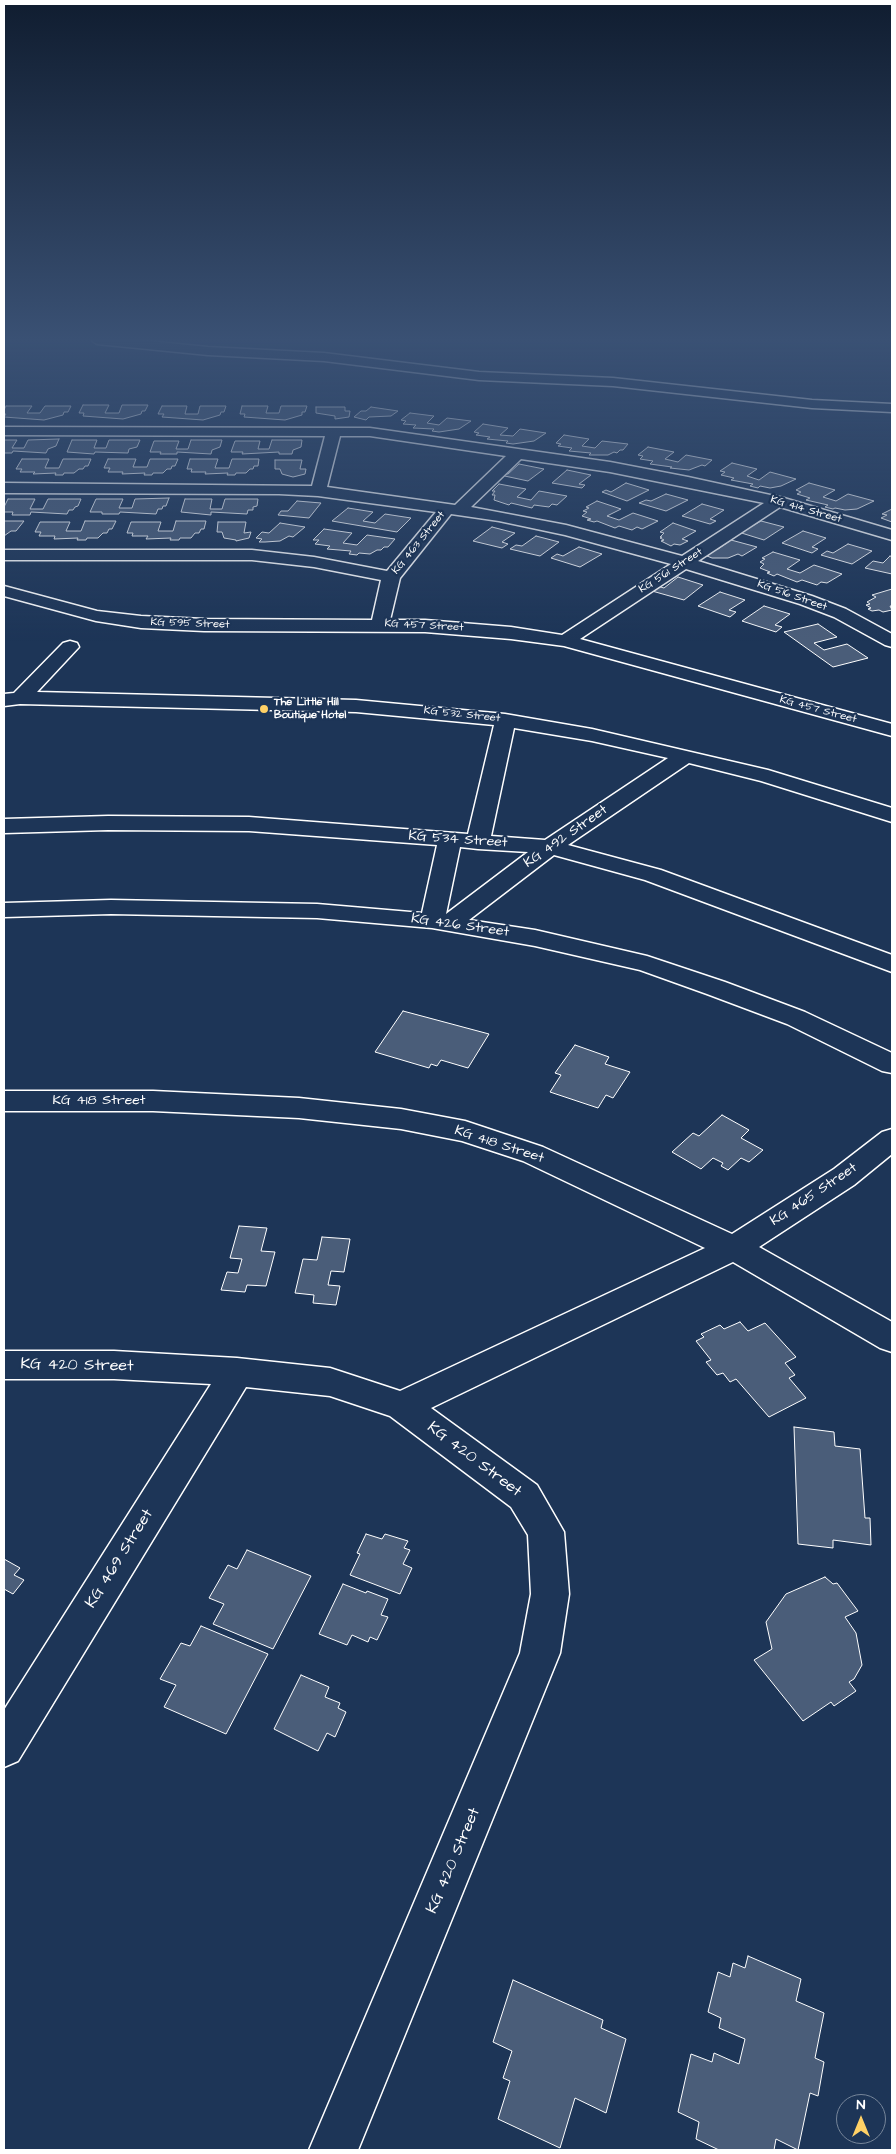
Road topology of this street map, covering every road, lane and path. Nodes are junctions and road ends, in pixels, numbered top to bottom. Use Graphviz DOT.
graph roads {
  1 [pos="331,441"];
  2 [pos="430,441"];
  3 [pos="518,453"];
  4 [pos="4,488"];
  5 [pos="318,491"];
  6 [pos="778,501"];
  7 [pos="453,510"];
  8 [pos="892,535"];
  9 [pos="4,555"];
  10 [pos="686,562"];
  11 [pos="391,577"];
  12 [pos="4,591"];
  13 [pos="380,625"];
  14 [pos="564,641"];
  15 [pos="892,641"];
  16 [pos="70,647"];
  17 [pos="12,699"];
  18 [pos="505,720"];
  19 [pos="892,730"];
  20 [pos="686,756"];
  21 [pos="892,815"];
  22 [pos="4,826"];
  23 [pos="450,840"];
  24 [pos="478,842"];
  25 [pos="550,847"];
  26 [pos="4,910"];
  27 [pos="440,922"];
  28 [pos="892,964"];
  29 [pos="892,1064"];
  30 [pos="4,1101"];
  31 [pos="892,1139"];
  32 [pos="734,1248"];
  33 [pos="892,1339"];
  34 [pos="4,1365"];
  35 [pos="237,1372"];
  36 [pos="402,1406"];
  37 [pos="4,1747"];
  38 [pos="334,2150"];
  1 -- 5 [label="street"];
  2 -- 3 [label="street, KG 414 Street"];
  3 -- 6 [label="street, KG 414 Street"];
  3 -- 7 [label="street, KG 463 Street"];
  4 -- 5 [label="street"];
  5 -- 7 [label="street"];
  6 -- 8 [label="street, KG 414 Street"];
  6 -- 10 [label="street, KG 561 Street"];
  7 -- 10 [label="street, KG 516 Street"];
  7 -- 11 [label="street, KG 463 Street"];
  9 -- 11 [label="street"];
  10 -- 14 [label="street, KG 561 Street"];
  10 -- 15 [label="street, KG 516 Street"];
  11 -- 13 [label="street, KG 457 Street"];
  12 -- 13 [label="street, KG 595 Street"];
  13 -- 14 [label="street, KG 457 Street"];
  14 -- 19 [label="street, KG 457 Street"];
  16 -- 17 [label="street"];
  17 -- 18 [label="street, KG 532 Street"];
  18 -- 20 [label="street, KG 532 Street"];
  18 -- 24 [label="street"];
  20 -- 21 [label="street, KG 532 Street"];
  20 -- 25 [label="street, KG 492 Street"];
  22 -- 23 [label="street, KG 534 Street"];
  23 -- 24 [label="street, KG 534 Street"];
  23 -- 27 [label="street"];
  24 -- 25 [label="street, KG 534 Street"];
  25 -- 27 [label="street, KG 492 Street"];
  25 -- 28 [label="street, KG 534 Street"];
  26 -- 27 [label="street, KG 426 Street"];
  27 -- 29 [label="street, KG 426 Street"];
  30 -- 32 [label="street, KG 418 Street"];
  31 -- 32 [label="street, KG 465 Street"];
  32 -- 33 [label="street, KG 418 Street"];
  32 -- 36 [label="street, KG 465 Street"];
  34 -- 35 [label="street, KG 420 Street"];
  35 -- 36 [label="street, KG 420 Street"];
  35 -- 37 [label="street, KG 469 Street"];
  36 -- 38 [label="street, KG 420 Street"];
}
